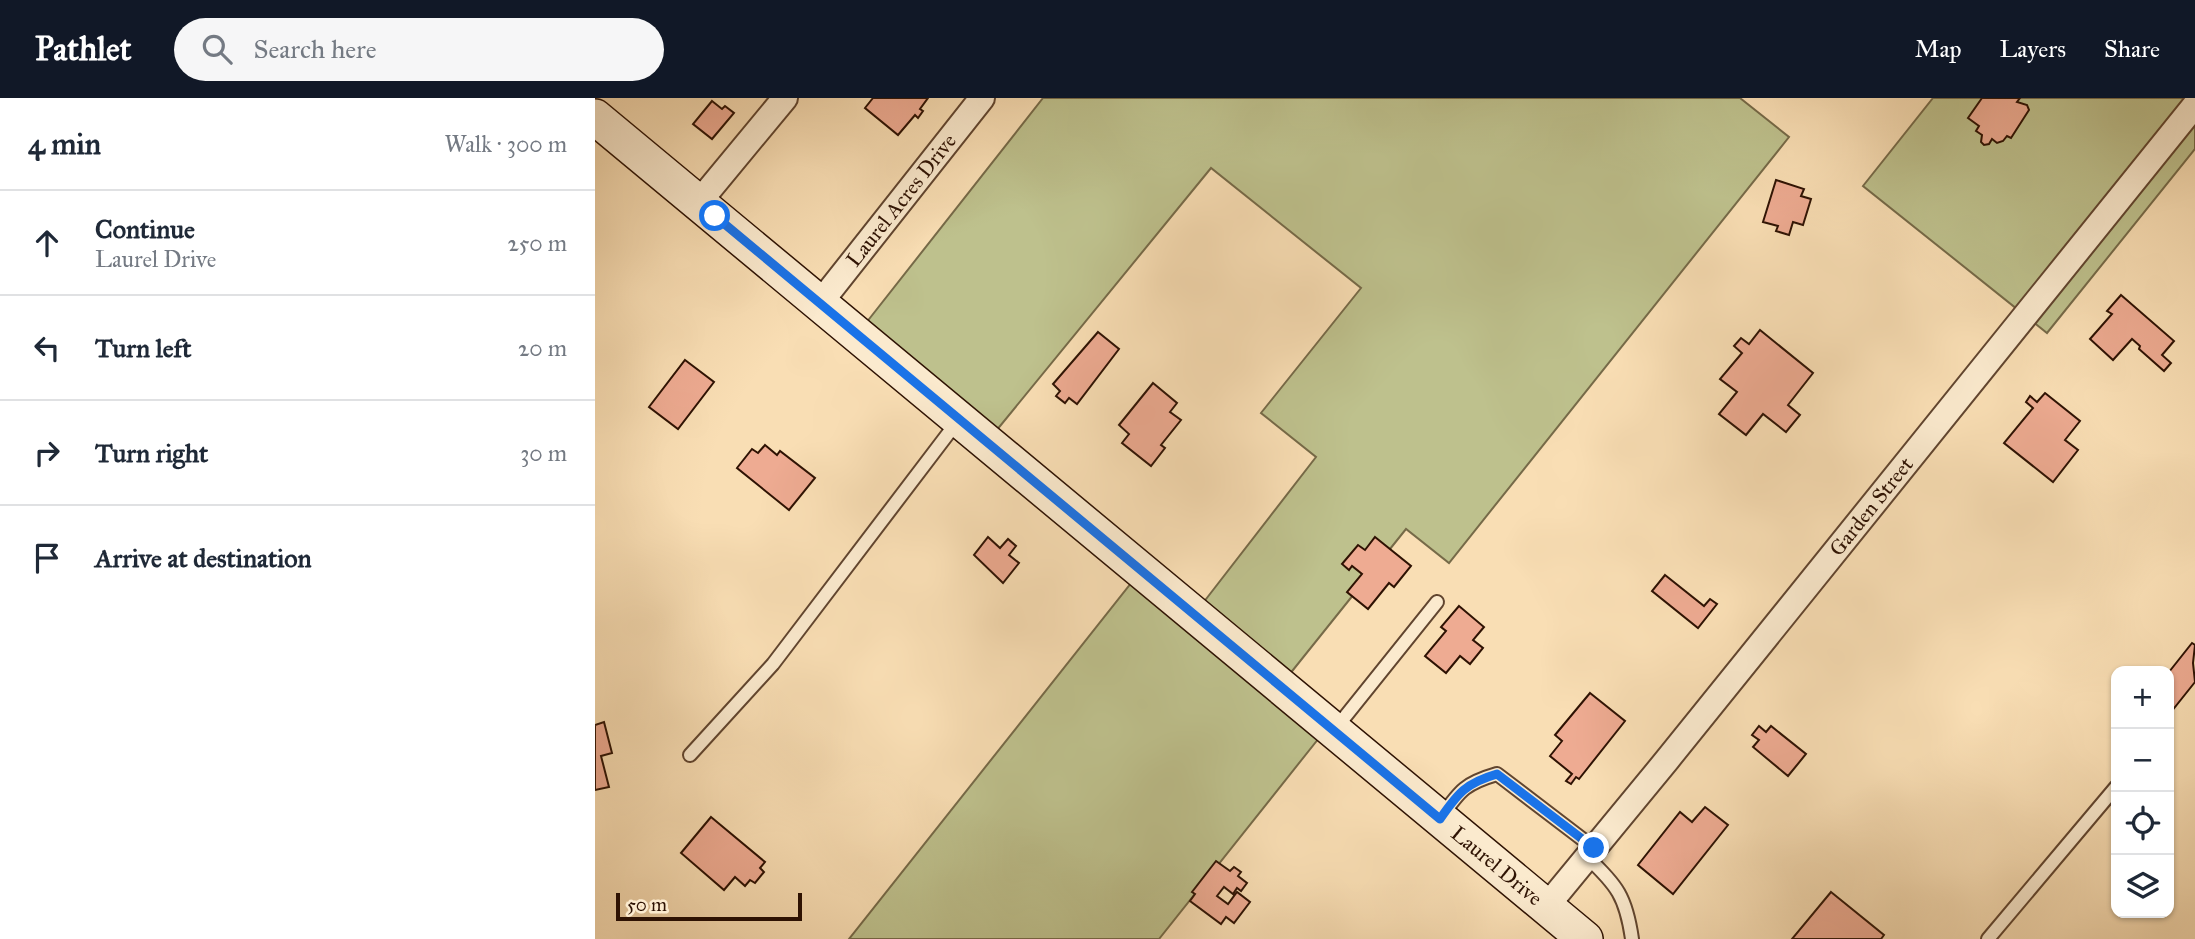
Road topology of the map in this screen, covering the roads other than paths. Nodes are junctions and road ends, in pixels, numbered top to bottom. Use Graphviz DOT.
graph roads {
  1 [pos="785,98"];
  2 [pos="982,98"];
  3 [pos="2195,105"];
  4 [pos="595,117"];
  5 [pos="699,202"];
  6 [pos="820,303"];
  7 [pos="959,420"];
  8 [pos="1437,602"];
  9 [pos="1334,731"];
  10 [pos="690,755"];
  11 [pos="2112,792"];
  12 [pos="1440,819"];
  13 [pos="1590,853"];
  14 [pos="1546,907"];
  15 [pos="1585,939"];
  16 [pos="1632,939"];
  17 [pos="1988,939"];
  1 -- 5 [label="street"];
  2 -- 6 [label="street, Laurel Acres Drive"];
  3 -- 13 [label="street, Garden Street"];
  4 -- 5 [label="street, Laurel Drive"];
  5 -- 6 [label="street, Laurel Drive"];
  6 -- 7 [label="street, Laurel Drive"];
  7 -- 9 [label="street, Laurel Drive"];
  7 -- 10 [label="lane"];
  8 -- 9 [label="lane"];
  9 -- 12 [label="street, Laurel Drive"];
  11 -- 17 [label="lane"];
  12 -- 13 [label="lane"];
  12 -- 14 [label="street, Laurel Drive"];
  13 -- 14 [label="street, Garden Street"];
  13 -- 16 [label="lane"];
  14 -- 15 [label="street, Laurel Drive"];
}
